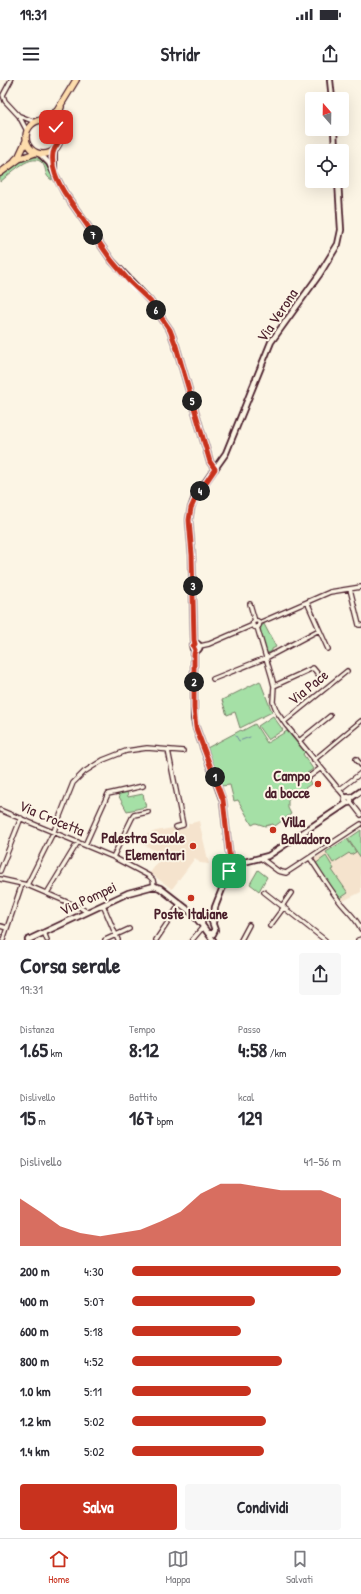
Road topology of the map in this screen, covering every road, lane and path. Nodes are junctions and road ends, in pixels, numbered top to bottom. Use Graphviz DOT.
graph roads {
  1 [pos="11,80"];
  2 [pos="76,80"];
  3 [pos="330,80"];
  4 [pos="331,92"];
  5 [pos="63,103"];
  6 [pos="19,116"];
  7 [pos="43,120"];
  8 [pos="36,122"];
  9 [pos="58,129"];
  10 [pos="27,131"];
  11 [pos="26,141"];
  12 [pos="54,151"];
  13 [pos="38,154"];
  14 [pos="12,164"];
  15 [pos="54,172"];
  16 [pos="0,174"];
  17 [pos="338,188"];
  18 [pos="215,469"];
  19 [pos="361,587"];
  20 [pos="350,589"];
  21 [pos="306,602"];
  22 [pos="250,604"];
  23 [pos="255,620"];
  24 [pos="259,623"];
  25 [pos="361,625"];
  26 [pos="255,626"];
  27 [pos="319,630"];
  28 [pos="197,645"];
  29 [pos="328,649"];
  30 [pos="266,658"];
  31 [pos="347,671"];
  32 [pos="318,674"];
  33 [pos="213,679"];
  34 [pos="274,686"];
  35 [pos="330,716"];
  36 [pos="361,721"];
  37 [pos="284,722"];
  38 [pos="299,741"];
  39 [pos="168,750"];
  40 [pos="182,751"];
  41 [pos="356,759"];
  42 [pos="314,760"];
  43 [pos="361,765"];
  44 [pos="321,768"];
  45 [pos="361,773"];
  46 [pos="306,779"];
  47 [pos="143,786"];
  48 [pos="339,790"];
  49 [pos="361,791"];
  50 [pos="348,800"];
  51 [pos="0,810"];
  52 [pos="148,812"];
  53 [pos="361,815"];
  54 [pos="21,818"];
  55 [pos="361,824"];
  56 [pos="176,827"];
  57 [pos="54,832"];
  58 [pos="78,842"];
  59 [pos="85,845"];
  60 [pos="113,857"];
  61 [pos="310,858"];
  62 [pos="262,859"];
  63 [pos="230,861"];
  64 [pos="236,864"];
  65 [pos="230,869"];
  66 [pos="0,871"];
  67 [pos="0,879"];
  68 [pos="22,884"];
  69 [pos="27,885"];
  70 [pos="154,886"];
  71 [pos="264,892"];
  72 [pos="47,893"];
  73 [pos="291,893"];
  74 [pos="180,904"];
  75 [pos="103,905"];
  76 [pos="283,906"];
  77 [pos="215,907"];
  78 [pos="87,912"];
  79 [pos="192,913"];
  80 [pos="206,917"];
  81 [pos="213,923"];
  82 [pos="249,924"];
  83 [pos="0,926"];
  84 [pos="202,926"];
  85 [pos="270,926"];
  86 [pos="7,928"];
  87 [pos="129,929"];
  88 [pos="361,929"];
  89 [pos="215,930"];
  90 [pos="44,932"];
  91 [pos="209,933"];
  92 [pos="116,935"];
  93 [pos="3,940"];
  94 [pos="28,940"];
  95 [pos="47,940"];
  96 [pos="105,940"];
  97 [pos="118,940"];
  98 [pos="156,940"];
  99 [pos="192,940"];
  100 [pos="215,940"];
  101 [pos="241,940"];
  102 [pos="325,940"];
  1 -- 6 [label="street"];
  2 -- 5 [label="main road"];
  3 -- 4 [label="street"];
  5 -- 7 [label="main road"];
  5 -- 9 [label="main road"];
  6 -- 8 [label="street"];
  6 -- 10 [label="street"];
  7 -- 8 [label="main road"];
  7 -- 9 [label="main road"];
  8 -- 10 [label="main road"];
  9 -- 12 [label="main road"];
  10 -- 11 [label="main road"];
  11 -- 13 [label="main road"];
  11 -- 14 [label="main road"];
  12 -- 13 [label="main road"];
  12 -- 15 [label="street"];
  13 -- 14 [label="main road"];
  13 -- 15 [label="street"];
  14 -- 16 [label="main road"];
  15 -- 18 [label="street"];
  17 -- 18 [label="street, Via Verona"];
  18 -- 28 [label="street, Via Verona"];
  19 -- 20 [label="street"];
  20 -- 21 [label="street"];
  20 -- 25 [label="street"];
  21 -- 24 [label="street"];
  21 -- 27 [label="street"];
  22 -- 23 [label="street"];
  23 -- 24 [label="street"];
  23 -- 26 [label="street"];
  24 -- 26 [label="street"];
  26 -- 28 [label="street"];
  26 -- 30 [label="street"];
  27 -- 29 [label="street"];
  27 -- 30 [label="street"];
  28 -- 63 [label="street, Via Verona"];
  30 -- 33 [label="street"];
  30 -- 34 [label="street"];
  31 -- 37 [label="street, Via Pace"];
  32 -- 34 [label="street"];
  34 -- 37 [label="street"];
  35 -- 38 [label="street"];
  36 -- 42 [label="street"];
  37 -- 38 [label="street"];
  38 -- 42 [label="street"];
  39 -- 40 [label="street"];
  39 -- 56 [label="street"];
  39 -- 57 [label="street"];
  41 -- 43 [label="street"];
  42 -- 44 [label="street"];
  44 -- 46 [label="street"];
  44 -- 48 [label="street"];
  45 -- 48 [label="street"];
  47 -- 59 [label="street"];
  48 -- 50 [label="street"];
  49 -- 50 [label="street"];
  50 -- 53 [label="street"];
  50 -- 62 [label="street"];
  51 -- 54 [label="street, Via Crocetta"];
  52 -- 60 [label="street"];
  54 -- 57 [label="street, Via Crocetta"];
  54 -- 66 [label="street"];
  55 -- 61 [label="street"];
  57 -- 58 [label="street, Via Crocetta"];
  57 -- 69 [label="street"];
  58 -- 59 [label="street, Via Crocetta"];
  58 -- 72 [label="street"];
  59 -- 60 [label="street, Via Crocetta"];
  60 -- 70 [label="street, Via Crocetta"];
  61 -- 62 [label="street"];
  61 -- 88 [label="street"];
  62 -- 64 [label="street"];
  63 -- 64 [label="street"];
  63 -- 65 [label="street"];
  64 -- 65 [label="street"];
  65 -- 77 [label="street"];
  67 -- 68 [label="street"];
  68 -- 69 [label="street"];
  68 -- 86 [label="street"];
  69 -- 72 [label="street"];
  70 -- 74 [label="street"];
  70 -- 75 [label="street, Via Pompei"];
  71 -- 76 [label="street"];
  72 -- 78 [label="street"];
  73 -- 76 [label="street"];
  74 -- 79 [label="street"];
  74 -- 98 [label="street"];
  75 -- 78 [label="street, Via Pompei"];
  75 -- 92 [label="street"];
  76 -- 85 [label="street"];
  76 -- 102 [label="street"];
  77 -- 80 [label="street"];
  77 -- 81 [label="street"];
  78 -- 90 [label="street, Via Pompei"];
  79 -- 80 [label="street"];
  79 -- 84 [label="street"];
  80 -- 81 [label="street"];
  80 -- 84 [label="street"];
  81 -- 89 [label="street"];
  82 -- 101 [label="street"];
  83 -- 86 [label="street"];
  84 -- 91 [label="street"];
  84 -- 99 [label="street"];
  86 -- 93 [label="street"];
  87 -- 92 [label="street"];
  89 -- 91 [label="street"];
  89 -- 100 [label="street"];
  90 -- 94 [label="street, Via Pompei"];
  90 -- 95 [label="street"];
  91 -- 100 [label="street"];
  92 -- 96 [label="street"];
  92 -- 97 [label="street"];
}
